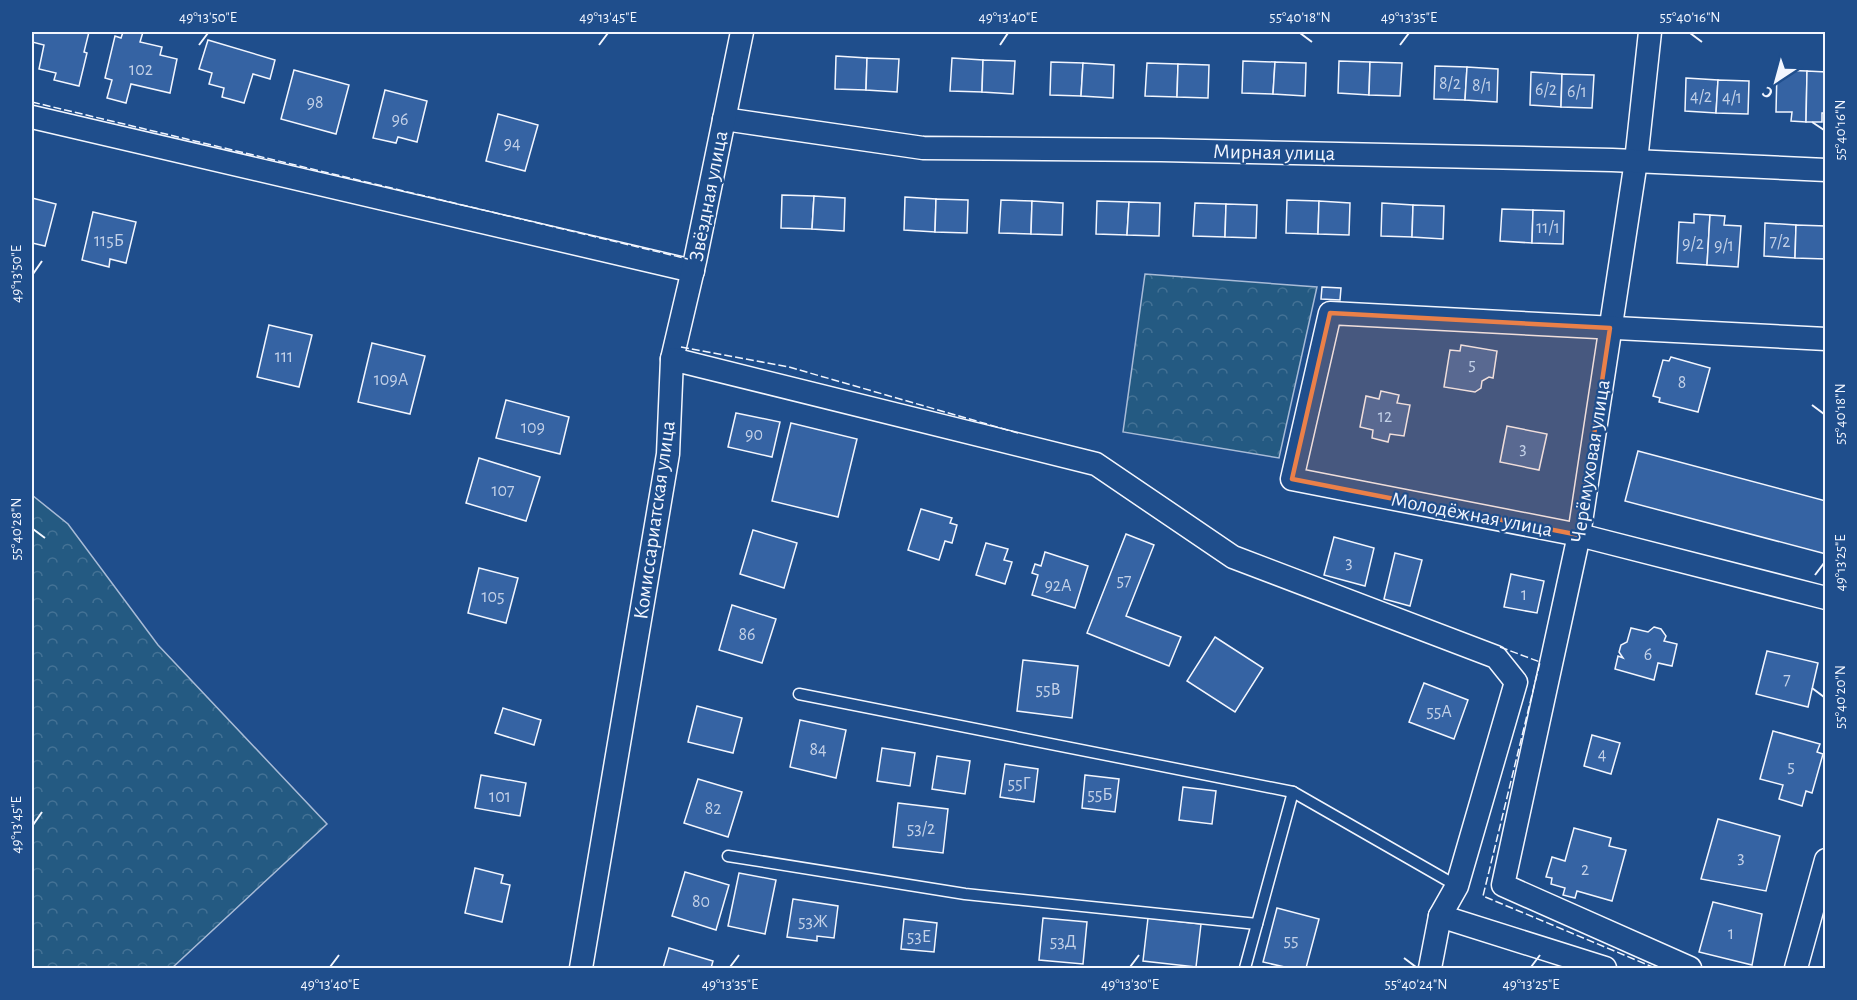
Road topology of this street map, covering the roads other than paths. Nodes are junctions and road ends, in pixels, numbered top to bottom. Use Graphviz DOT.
graph roads {
  1 [pos="742,32"];
  2 [pos="1650,32"];
  3 [pos="32,117"];
  4 [pos="724,119"];
  5 [pos="1635,161"];
  6 [pos="1826,170"];
  7 [pos="693,272"];
  8 [pos="1610,328"];
  9 [pos="1826,339"];
  10 [pos="672,359"];
  11 [pos="1580,535"];
  12 [pos="1826,598"];
  13 [pos="799,693"];
  14 [pos="1293,792"];
  15 [pos="728,856"];
  16 [pos="1826,860"];
  17 [pos="1457,886"];
  18 [pos="1440,916"];
  19 [pos="1257,924"];
  20 [pos="581,969"];
  21 [pos="1245,969"];
  22 [pos="1430,969"];
  23 [pos="1605,969"];
  24 [pos="1690,969"];
  25 [pos="1796,969"];
  1 -- 4 [label="street, Звёздная улица"];
  2 -- 5 [label="street, Черёмуховая улица"];
  3 -- 7 [label="street"];
  4 -- 5 [label="street, Мирная улица"];
  4 -- 7 [label="street, Звёздная улица"];
  5 -- 6 [label="street, Мирная улица"];
  5 -- 8 [label="street, Черёмуховая улица"];
  7 -- 10 [label="street, Звёздная улица"];
  8 -- 9 [label="street"];
  8 -- 11 [label="street, Черёмуховая улица"];
  8 -- 11 [label="street, Молодёжная улица"];
  10 -- 17 [label="street"];
  10 -- 20 [label="street, Комиссариатская улица"];
  11 -- 12 [label="street, Молодёжная улица"];
  11 -- 24 [label="street, Черёмуховая улица"];
  13 -- 14 [label="lane"];
  14 -- 17 [label="lane"];
  14 -- 19 [label="lane"];
  15 -- 19 [label="lane"];
  16 -- 25 [label="street"];
  17 -- 18 [label="street"];
  18 -- 22 [label="street"];
  18 -- 23 [label="street"];
  19 -- 21 [label="lane"];
}
